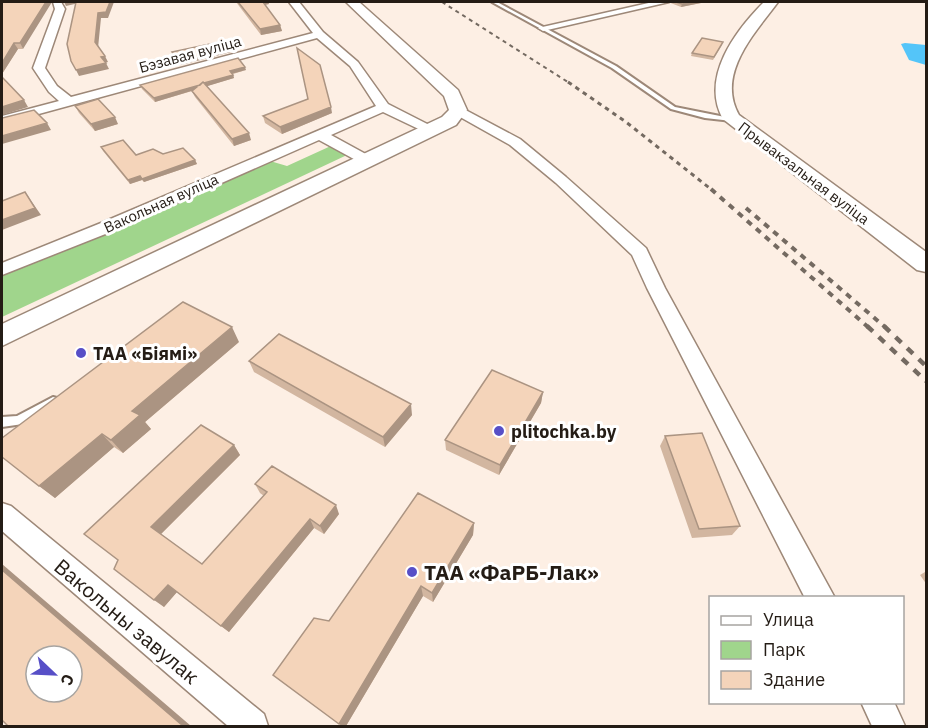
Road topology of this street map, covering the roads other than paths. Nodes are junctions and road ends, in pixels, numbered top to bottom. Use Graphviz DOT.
graph roads {
  1 [pos="57,2"];
  2 [pos="294,2"];
  3 [pos="352,2"];
  4 [pos="494,2"];
  5 [pos="664,2"];
  6 [pos="766,2"];
  7 [pos="543,28"];
  8 [pos="319,34"];
  9 [pos="69,102"];
  10 [pos="383,107"];
  11 [pos="458,110"];
  12 [pos="732,119"];
  13 [pos="2,120"];
  14 [pos="432,130"];
  15 [pos="319,134"];
  16 [pos="368,161"];
  17 [pos="927,264"];
  18 [pos="2,269"];
  19 [pos="2,336"];
  20 [pos="66,393"];
  21 [pos="2,422"];
  22 [pos="2,515"];
  23 [pos="820,596"];
  24 [pos="878,704"];
  25 [pos="252,726"];
  26 [pos="889,726"];
  1 -- 9 [label="street"];
  2 -- 8 [label="street"];
  3 -- 11 [label="main road"];
  4 -- 7 [label="lane"];
  5 -- 7 [label="street"];
  6 -- 12 [label="main road, Прывакзальная вуліца"];
  7 -- 12 [label="lane"];
  8 -- 9 [label="street, Бэзавая вуліца"];
  8 -- 10 [label="street"];
  9 -- 13 [label="street, Бэзавая вуліца"];
  10 -- 14 [label="street"];
  10 -- 15 [label="street, Вакольная вуліца"];
  11 -- 14 [label="main road"];
  11 -- 23 [label="street"];
  12 -- 17 [label="main road, Прывакзальная вуліца"];
  14 -- 16 [label="main road"];
  15 -- 16 [label="street"];
  15 -- 18 [label="street, Вакольная вуліца"];
  16 -- 19 [label="main road"];
  20 -- 21 [label="lane"];
  22 -- 25 [label="street, Вакольны завулак"];
  24 -- 26 [label="street"];
}
